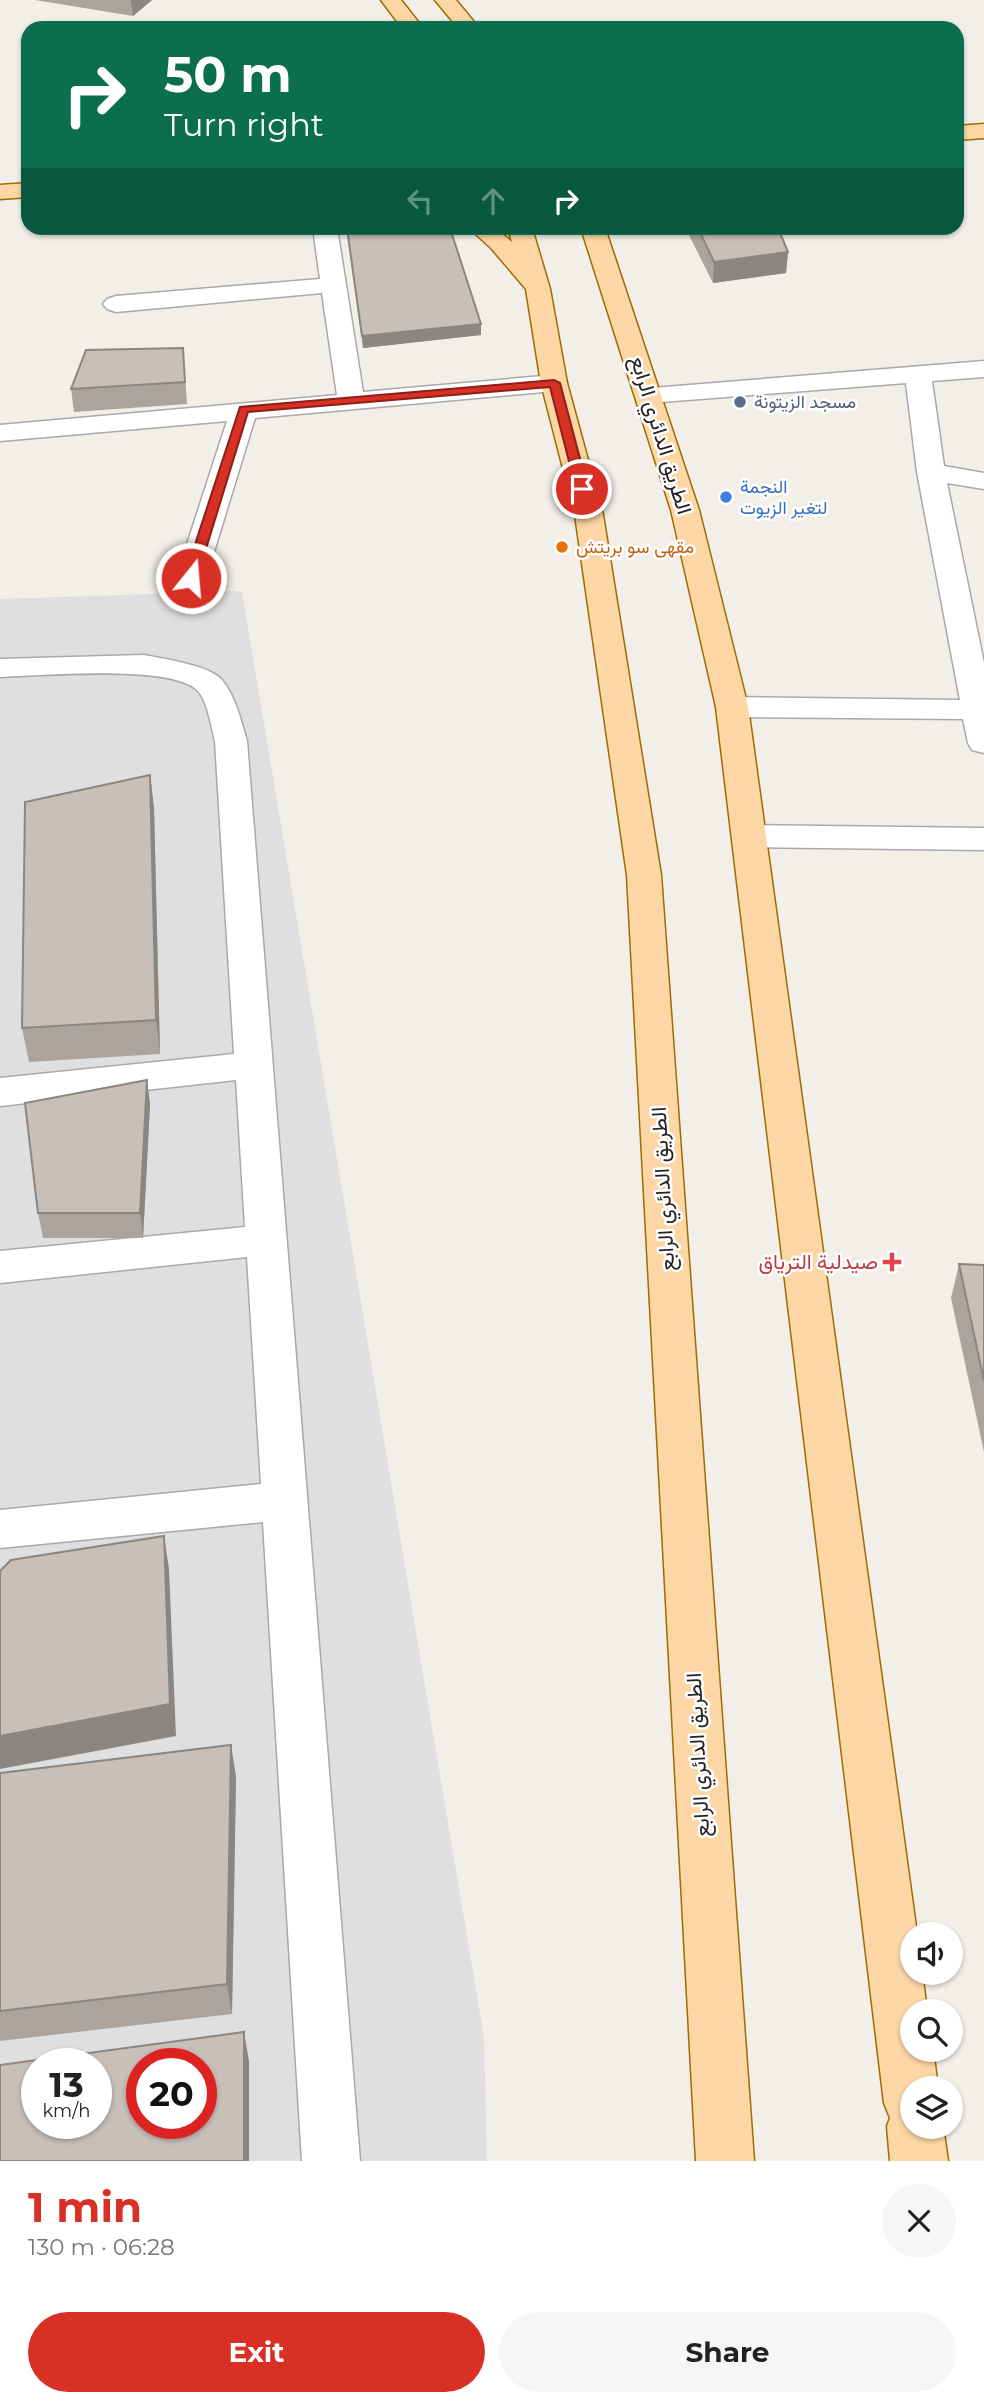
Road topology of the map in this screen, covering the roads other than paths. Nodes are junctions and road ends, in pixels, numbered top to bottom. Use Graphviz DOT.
graph roads {
  1 [pos="391,0"];
  2 [pos="445,0"];
  3 [pos="408,21"];
  4 [pos="463,21"];
  5 [pos="984,131"];
  6 [pos="964,132"];
  7 [pos="21,190"];
  8 [pos="0,192"];
  9 [pos="326,235"];
  10 [pos="490,235"];
  11 [pos="522,235"];
  12 [pos="595,235"];
  13 [pos="612,235"];
  14 [pos="606,268"];
  15 [pos="334,285"];
  16 [pos="538,289"];
  17 [pos="116,304"];
  18 [pos="984,369"];
  19 [pos="918,374"];
  20 [pos="554,383"];
  21 [pos="649,395"];
  22 [pos="351,400"];
  23 [pos="244,409"];
  24 [pos="0,433"];
  25 [pos="932,472"];
  26 [pos="984,481"];
  27 [pos="191,578"];
  28 [pos="975,660"];
  29 [pos="0,668"];
  30 [pos="732,708"];
  31 [pos="977,710"];
  32 [pos="984,743"];
  33 [pos="749,836"];
  34 [pos="984,839"];
  35 [pos="254,1065"];
  36 [pos="0,1092"];
  37 [pos="266,1240"];
  38 [pos="0,1267"];
  39 [pos="284,1501"];
  40 [pos="0,1529"];
  41 [pos="908,2076"];
  42 [pos="916,2139"];
  43 [pos="331,2161"];
  44 [pos="725,2161"];
  45 [pos="919,2161"];
  1 -- 3 [label="main road"];
  2 -- 4 [label="main road"];
  5 -- 6 [label="main road"];
  7 -- 8 [label="main road"];
  9 -- 15 [label="street"];
  10 -- 16 [label="main road"];
  11 -- 16 [label="main road, الطريق الدائري الرابع"];
  12 -- 14 [label="main road, الطريق الدائري الرابع"];
  13 -- 14 [label="main road"];
  14 -- 21 [label="main road, الطريق الدائري الرابع"];
  15 -- 17 [label="street"];
  15 -- 22 [label="street"];
  16 -- 20 [label="main road, الطريق الدائري الرابع"];
  18 -- 19 [label="street"];
  19 -- 21 [label="street"];
  19 -- 25 [label="street"];
  20 -- 22 [label="street"];
  20 -- 44 [label="main road, الطريق الدائري الرابع"];
  21 -- 30 [label="main road, الطريق الدائري الرابع"];
  22 -- 23 [label="street"];
  23 -- 24 [label="street"];
  23 -- 27 [label="street"];
  25 -- 26 [label="street"];
  25 -- 28 [label="street"];
  28 -- 31 [label="street"];
  29 -- 35 [label="street"];
  30 -- 31 [label="street"];
  30 -- 33 [label="main road, الطريق الدائري الرابع"];
  31 -- 32 [label="street"];
  33 -- 34 [label="street"];
  33 -- 41 [label="main road, الطريق الدائري الرابع"];
  35 -- 36 [label="street"];
  35 -- 37 [label="street"];
  37 -- 38 [label="street"];
  37 -- 39 [label="street"];
  39 -- 40 [label="street"];
  39 -- 43 [label="street"];
  42 -- 45 [label="main road"];
}
